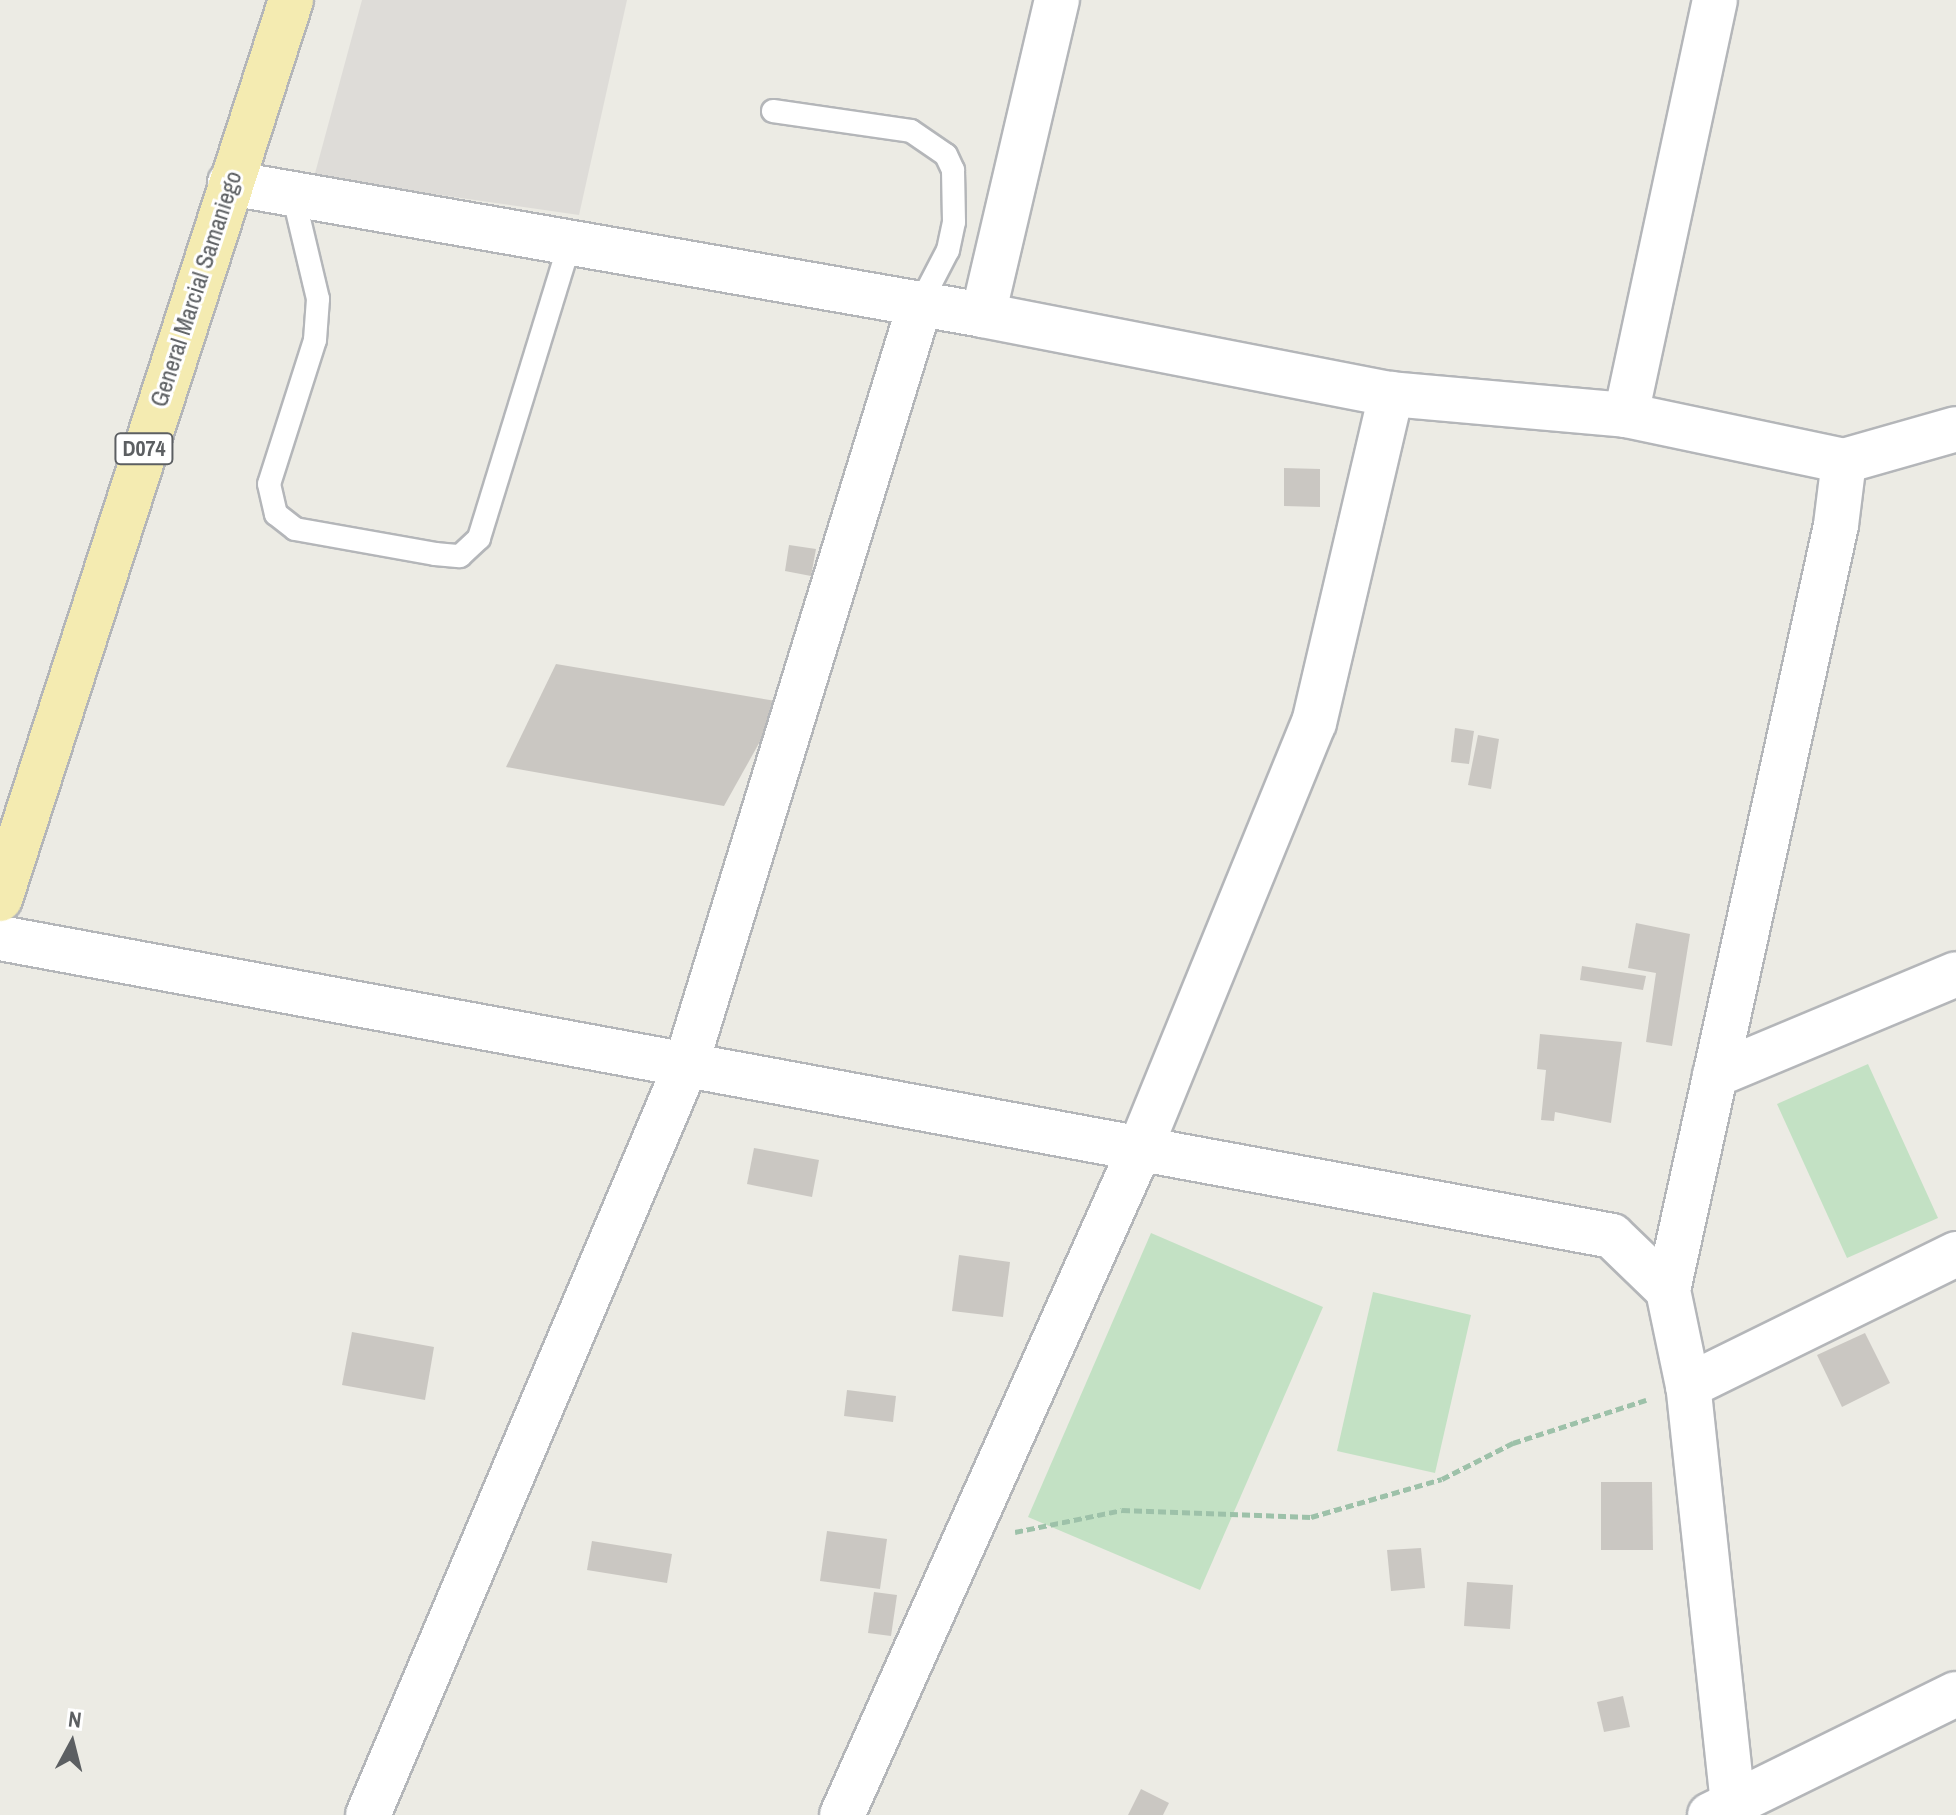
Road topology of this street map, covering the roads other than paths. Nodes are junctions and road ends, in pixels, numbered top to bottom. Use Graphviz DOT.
graph roads {
  1 [pos="291,0"];
  2 [pos="1057,0"];
  3 [pos="1715,0"];
  4 [pos="773,111"];
  5 [pos="230,183"];
  6 [pos="293,194"];
  7 [pos="570,243"];
  8 [pos="920,304"];
  9 [pos="983,315"];
  10 [pos="1391,394"];
  11 [pos="1626,415"];
  12 [pos="1956,429"];
  13 [pos="1844,461"];
  14 [pos="0,899"];
  15 [pos="0,938"];
  16 [pos="1956,974"];
  17 [pos="685,1068"];
  18 [pos="1715,1075"];
  19 [pos="1139,1151"];
  20 [pos="1956,1254"];
  21 [pos="1668,1290"];
  22 [pos="1688,1386"];
  23 [pos="1956,1694"];
  24 [pos="1722,1810"];
  25 [pos="368,1815"];
  26 [pos="842,1815"];
  1 -- 5 [label="main road, General Marcial Samaniego / D074"];
  2 -- 9 [label="street"];
  3 -- 11 [label="street"];
  4 -- 8 [label="lane"];
  5 -- 6 [label="street"];
  5 -- 14 [label="main road, General Marcial Samaniego / D074"];
  6 -- 7 [label="street"];
  6 -- 7 [label="lane"];
  7 -- 8 [label="street"];
  8 -- 9 [label="street"];
  8 -- 17 [label="street"];
  9 -- 10 [label="street"];
  10 -- 11 [label="street"];
  10 -- 19 [label="street"];
  11 -- 13 [label="street"];
  12 -- 13 [label="street"];
  13 -- 18 [label="street"];
  15 -- 17 [label="street"];
  16 -- 18 [label="street"];
  17 -- 19 [label="street"];
  17 -- 25 [label="street"];
  18 -- 21 [label="street"];
  19 -- 21 [label="street"];
  19 -- 26 [label="street"];
  20 -- 22 [label="street"];
  21 -- 22 [label="street"];
  22 -- 24 [label="street"];
  23 -- 24 [label="street"];
}
